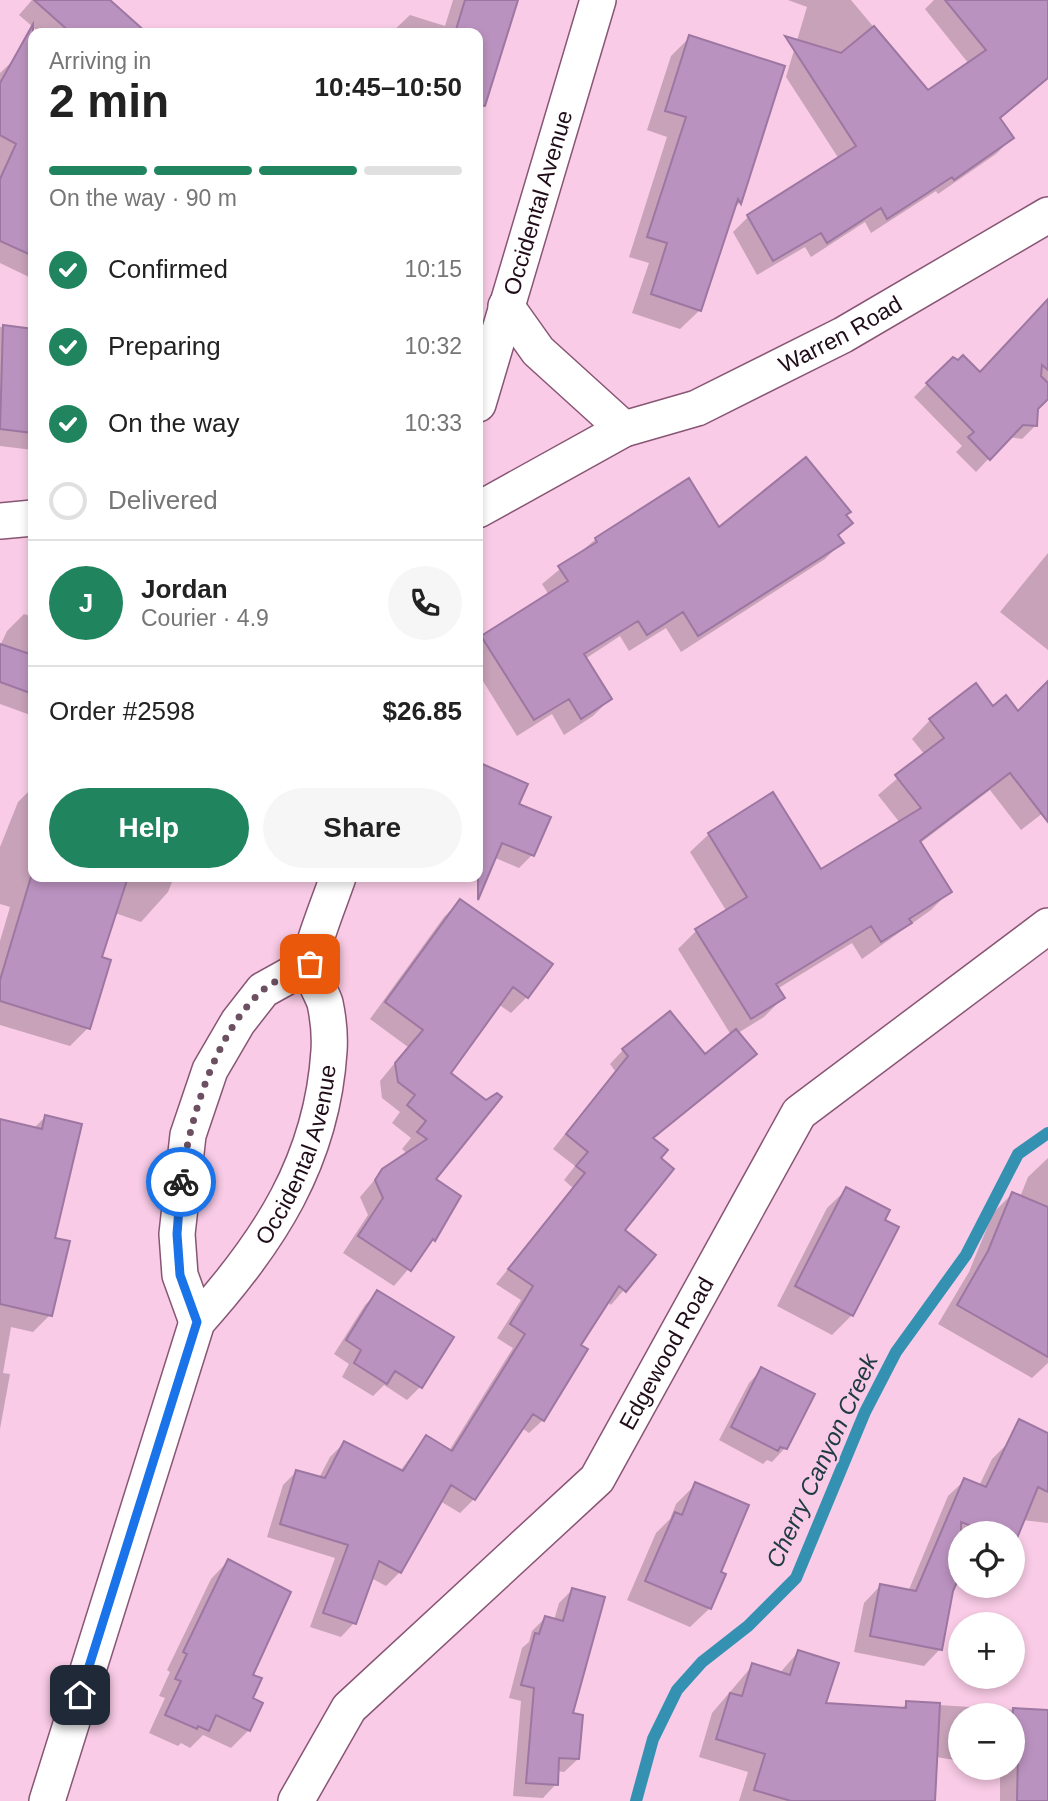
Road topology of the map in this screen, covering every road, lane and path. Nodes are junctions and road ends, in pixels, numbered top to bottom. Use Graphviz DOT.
graph roads {
  1 [pos="598,0"];
  2 [pos="1048,215"];
  3 [pos="506,306"];
  4 [pos="483,384"];
  5 [pos="624,429"];
  6 [pos="483,507"];
  7 [pos="28,518"];
  8 [pos="0,521"];
  9 [pos="336,882"];
  10 [pos="1048,926"];
  11 [pos="310,964"];
  12 [pos="197,1322"];
  13 [pos="47,1801"];
  14 [pos="296,1801"];
  1 -- 3 [label="street, Occidental Avenue"];
  2 -- 5 [label="street, Warren Road"];
  3 -- 4 [label="street, Occidental Avenue"];
  3 -- 5 [label="street"];
  5 -- 6 [label="street, Warren Road"];
  7 -- 8 [label="street"];
  9 -- 11 [label="street"];
  10 -- 14 [label="street, Edgewood Road"];
  11 -- 12 [label="street, Occidental Avenue"];
  11 -- 12 [label="street"];
  12 -- 13 [label="street, Occidental Avenue"];
}
